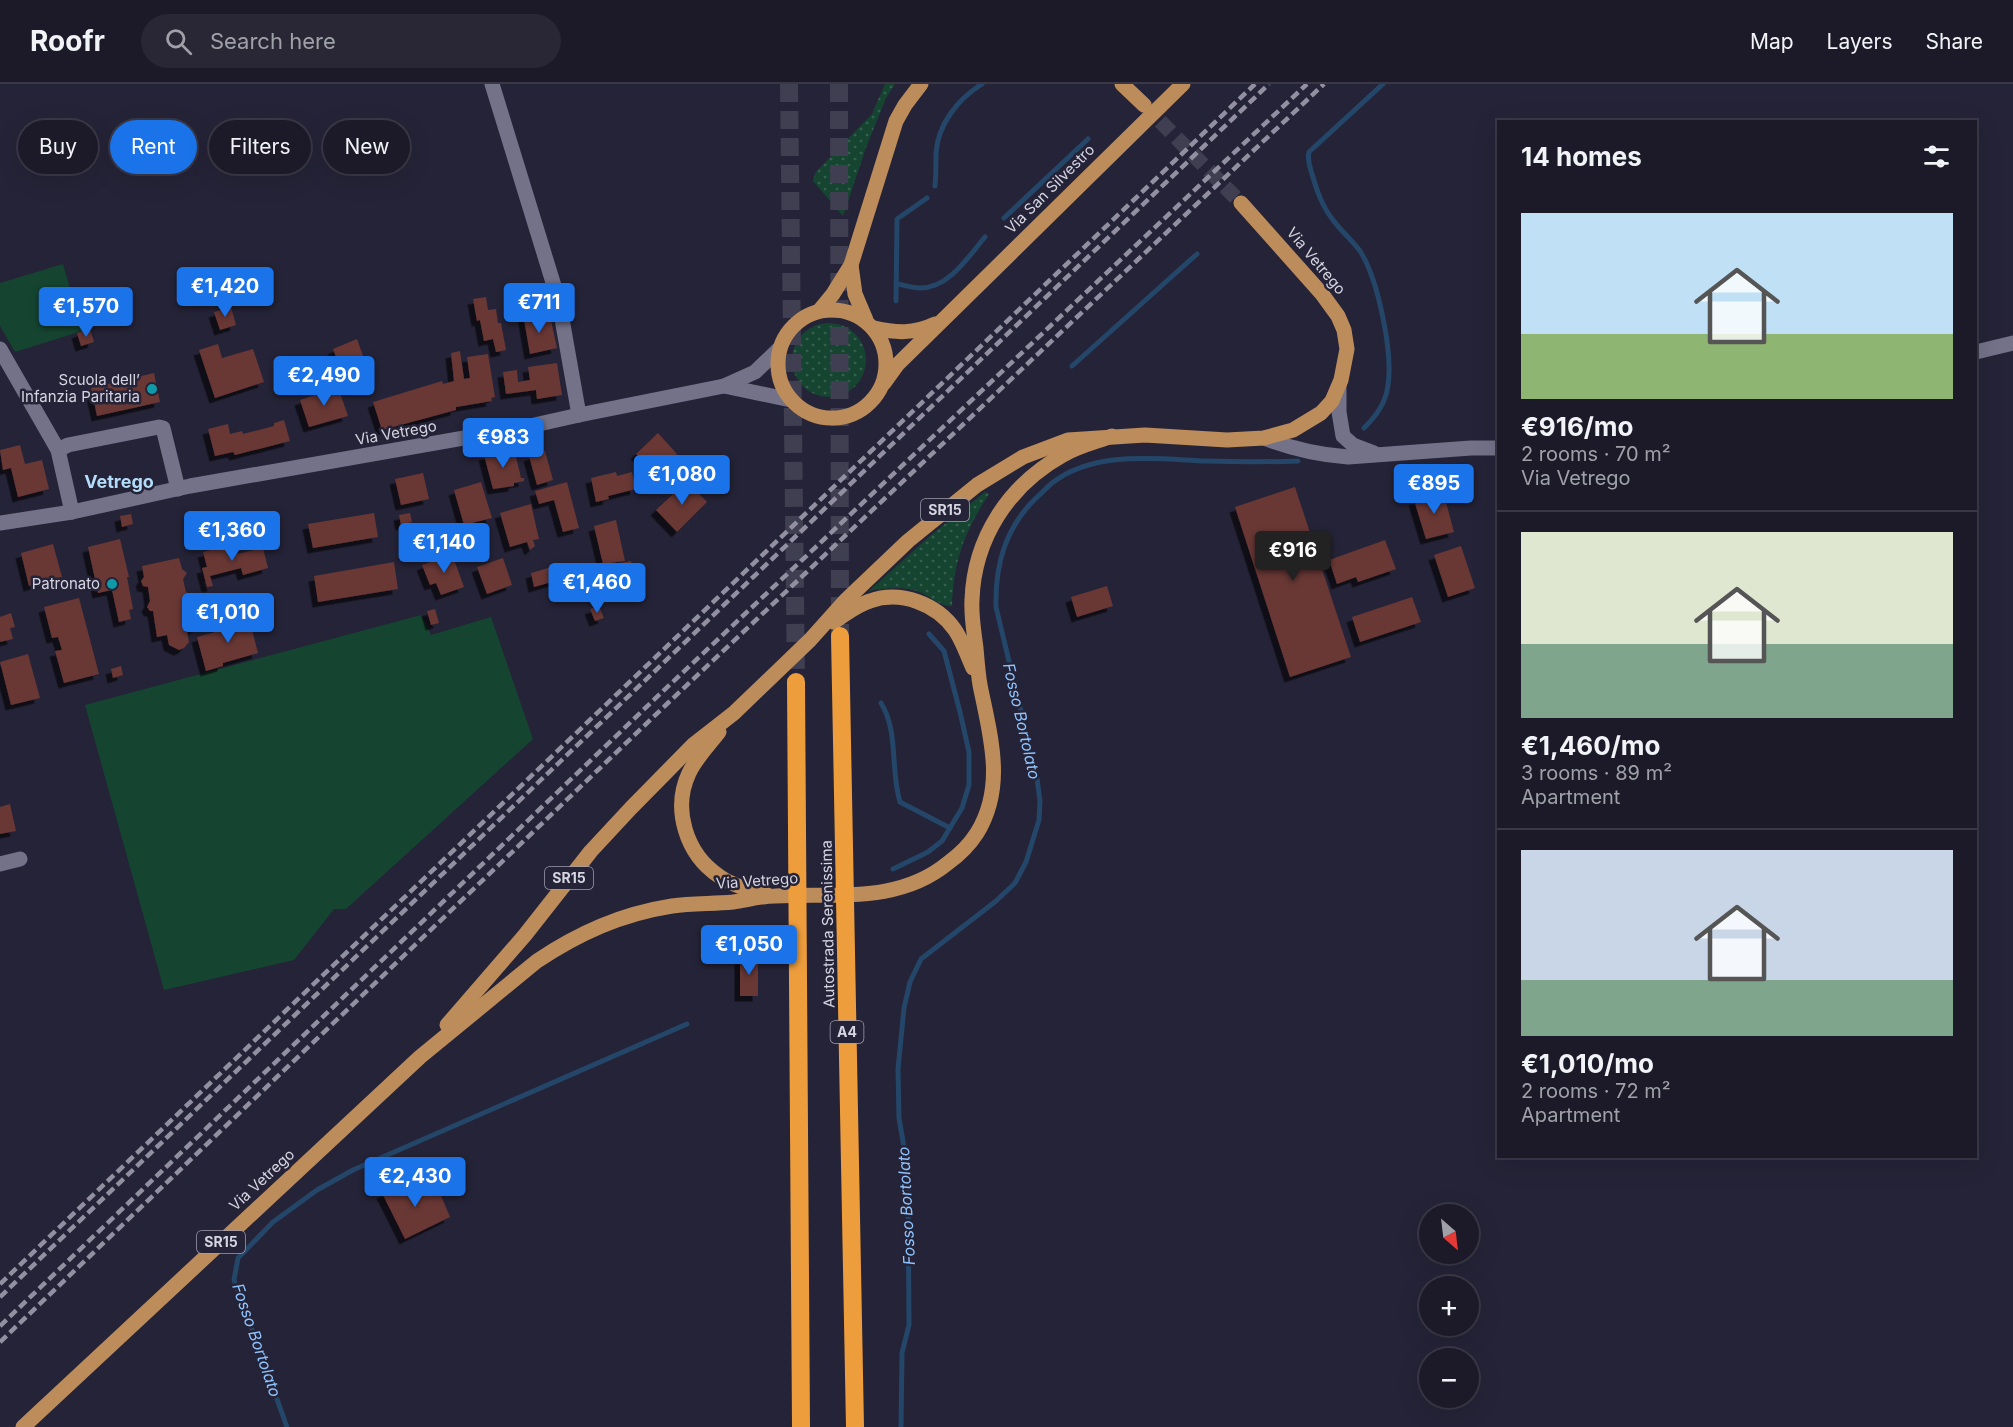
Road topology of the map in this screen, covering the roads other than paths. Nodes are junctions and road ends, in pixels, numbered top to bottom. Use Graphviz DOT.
graph roads {
  1 [pos="492,84"];
  2 [pos="921,84"];
  3 [pos="1122,84"];
  4 [pos="1183,84"];
  5 [pos="1144,105"];
  6 [pos="1241,203"];
  7 [pos="851,265"];
  8 [pos="819,311"];
  9 [pos="943,320"];
  10 [pos="870,324"];
  11 [pos="2013,343"];
  12 [pos="780,348"];
  13 [pos="0,349"];
  14 [pos="1977,352"];
  15 [pos="884,383"];
  16 [pos="724,386"];
  17 [pos="1339,386"];
  18 [pos="791,400"];
  19 [pos="579,415"];
  20 [pos="1112,436"];
  21 [pos="1264,438"];
  22 [pos="1497,448"];
  23 [pos="58,450"];
  24 [pos="1377,455"];
  25 [pos="178,489"];
  26 [pos="72,512"];
  27 [pos="0,523"];
  28 [pos="840,636"];
  29 [pos="810,639"];
  30 [pos="796,681"];
  31 [pos="979,682"];
  32 [pos="734,713"];
  33 [pos="20,859"];
  34 [pos="0,864"];
  35 [pos="772,896"];
  36 [pos="420,1057"];
  37 [pos="23,1427"];
  38 [pos="801,1427"];
  39 [pos="855,1427"];
  1 -- 19 [label="street"];
  2 -- 7 [label="main road, Via Vetrego"];
  3 -- 5 [label="main road"];
  4 -- 9 [label="main road, Via San Silvestro"];
  6 -- 17 [label="main road, Via Vetrego / SR15"];
  7 -- 8 [label="main road, Via Vetrego"];
  7 -- 10 [label="main road, Via Vetrego"];
  8 -- 10 [label="main road"];
  8 -- 12 [label="main road, Via Vetrego"];
  9 -- 10 [label="main road, Via San Silvestro"];
  9 -- 15 [label="main road, Via San Silvestro"];
  10 -- 15 [label="main road, Via Vetrego"];
  11 -- 14 [label="street"];
  12 -- 16 [label="street, Via Vetrego"];
  12 -- 18 [label="main road"];
  13 -- 23 [label="street"];
  15 -- 18 [label="main road, Via Vetrego"];
  16 -- 18 [label="street, Via Vetrego"];
  16 -- 19 [label="street, Via Vetrego"];
  17 -- 21 [label="main road, Via Vetrego / SR15"];
  17 -- 24 [label="street, Via Vetrego"];
  19 -- 25 [label="street, Via Vetrego"];
  20 -- 21 [label="main road, Via Vetrego / SR15"];
  20 -- 29 [label="main road, Via Vetrego / SR15"];
  20 -- 31 [label="main road, Via Vetrego / SR15"];
  21 -- 24 [label="street, Via Vetrego"];
  22 -- 24 [label="street, Via Vetrego"];
  23 -- 25 [label="street"];
  23 -- 26 [label="street"];
  25 -- 26 [label="street, Via Vetrego"];
  26 -- 27 [label="street, Via Vetrego"];
  28 -- 39 [label="highway, Autostrada Serenissima / A4"];
  29 -- 31 [label="main road, SR15"];
  29 -- 32 [label="main road, Via Vetrego / SR15"];
  30 -- 38 [label="highway, Autostrada Serenissima"];
  31 -- 35 [label="main road, Via Vetrego / SR15"];
  32 -- 35 [label="main road, SR15"];
  32 -- 36 [label="main road, Via Vetrego / SR15"];
  33 -- 34 [label="street"];
  35 -- 36 [label="main road, Via Vetrego / SR15"];
  36 -- 37 [label="main road, Via Vetrego / SR15"];
}
